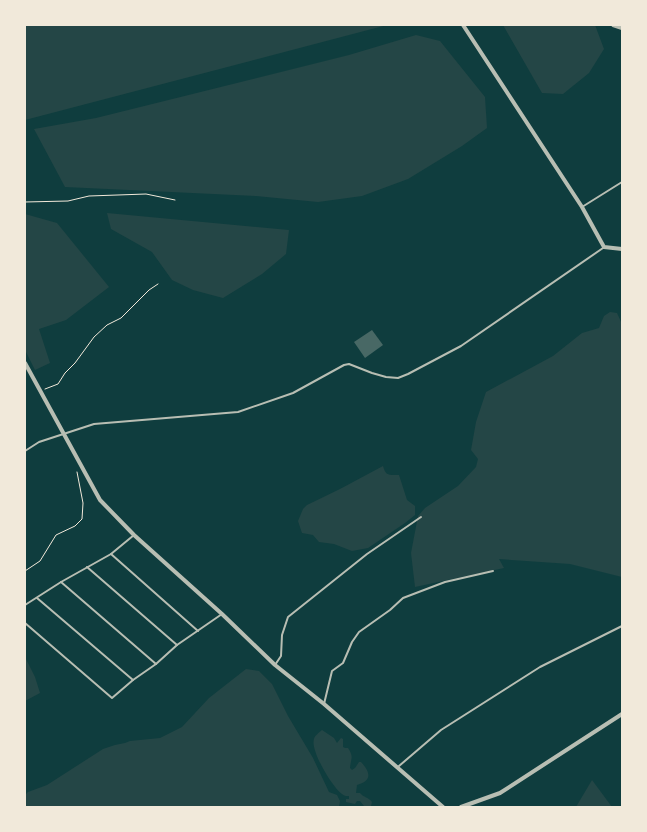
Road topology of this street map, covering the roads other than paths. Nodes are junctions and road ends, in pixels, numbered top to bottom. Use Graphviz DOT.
graph roads {
  1 [pos="463,25"];
  2 [pos="613,25"];
  3 [pos="622,28"];
  4 [pos="622,182"];
  5 [pos="582,207"];
  6 [pos="604,247"];
  7 [pos="622,250"];
  8 [pos="25,363"];
  9 [pos="63,434"];
  10 [pos="25,451"];
  11 [pos="421,517"];
  12 [pos="134,535"];
  13 [pos="111,554"];
  14 [pos="88,567"];
  15 [pos="493,571"];
  16 [pos="61,582"];
  17 [pos="37,598"];
  18 [pos="25,606"];
  19 [pos="222,614"];
  20 [pos="25,623"];
  21 [pos="622,626"];
  22 [pos="198,631"];
  23 [pos="177,645"];
  24 [pos="156,664"];
  25 [pos="275,665"];
  26 [pos="133,680"];
  27 [pos="324,704"];
  28 [pos="622,714"];
  29 [pos="397,768"];
  30 [pos="443,807"];
  31 [pos="460,807"];
  1 -- 5 [label="street"];
  2 -- 3 [label="street"];
  4 -- 5 [label="lane"];
  5 -- 6 [label="street"];
  6 -- 7 [label="street"];
  6 -- 9 [label="lane"];
  8 -- 9 [label="street"];
  9 -- 10 [label="lane"];
  9 -- 12 [label="street"];
  11 -- 25 [label="lane"];
  12 -- 13 [label="lane"];
  12 -- 19 [label="street"];
  13 -- 14 [label="lane"];
  13 -- 22 [label="lane"];
  14 -- 16 [label="lane"];
  14 -- 23 [label="lane"];
  15 -- 27 [label="lane"];
  16 -- 17 [label="lane"];
  16 -- 24 [label="lane"];
  17 -- 18 [label="lane"];
  17 -- 26 [label="lane"];
  19 -- 22 [label="lane"];
  19 -- 25 [label="street"];
  20 -- 26 [label="lane"];
  21 -- 29 [label="lane"];
  22 -- 23 [label="lane"];
  23 -- 24 [label="lane"];
  24 -- 26 [label="lane"];
  25 -- 27 [label="street"];
  27 -- 29 [label="street"];
  28 -- 31 [label="street"];
  29 -- 30 [label="street"];
}
